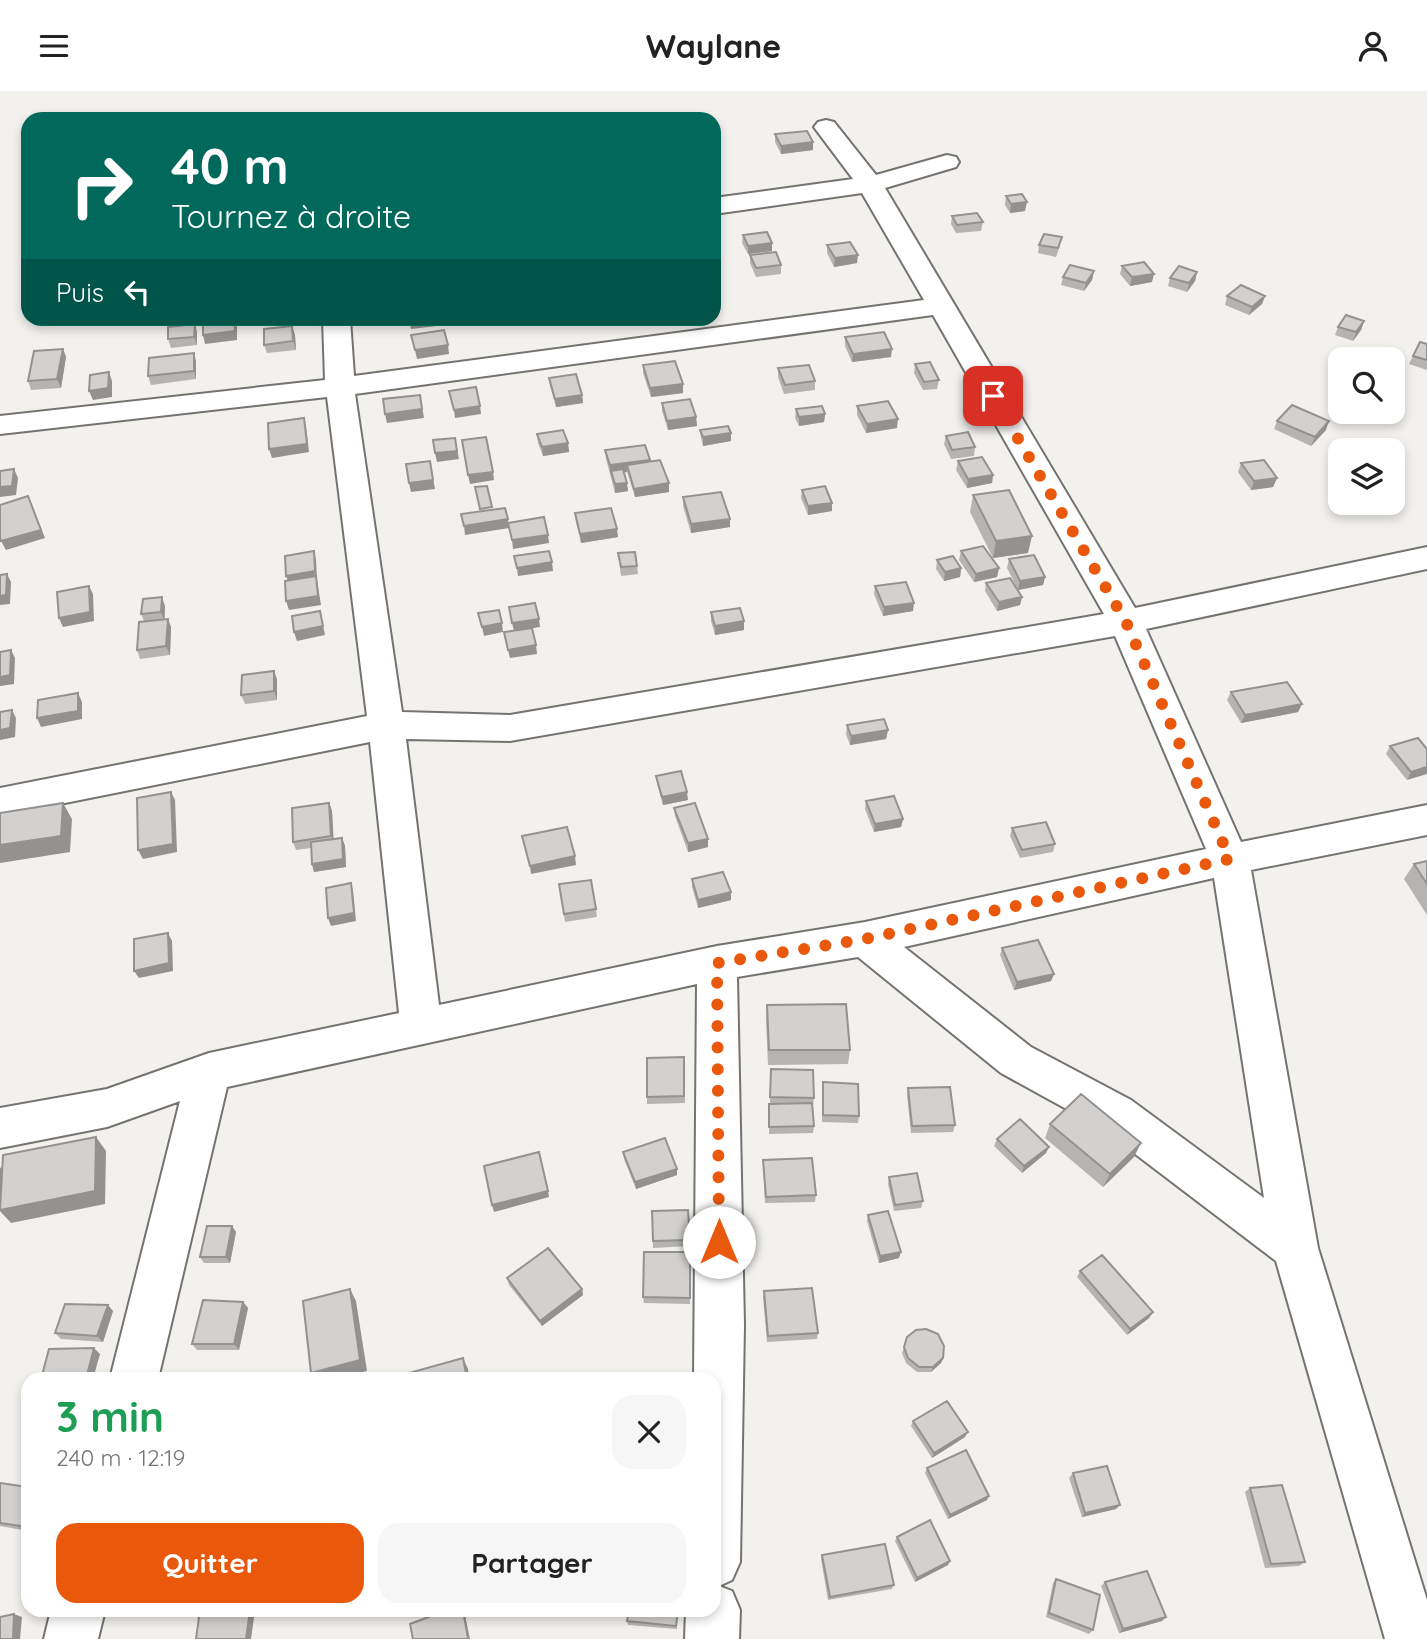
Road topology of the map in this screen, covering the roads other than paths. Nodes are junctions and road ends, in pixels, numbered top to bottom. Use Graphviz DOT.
graph roads {
  1 [pos="826,127"];
  2 [pos="947,162"];
  3 [pos="870,184"];
  4 [pos="721,205"];
  5 [pos="939,306"];
  6 [pos="336,326"];
  7 [pos="340,387"];
  8 [pos="0,425"];
  9 [pos="1427,558"];
  10 [pos="1126,622"];
  11 [pos="386,725"];
  12 [pos="0,802"];
  13 [pos="1427,820"];
  14 [pos="1230,859"];
  15 [pos="865,939"];
  16 [pos="717,963"];
  17 [pos="421,1027"];
  18 [pos="209,1072"];
  19 [pos="0,1128"];
  20 [pos="1296,1248"];
  21 [pos="136,1372"];
  22 [pos="719,1372"];
  23 [pos="76,1617"];
  24 [pos="713,1617"];
  25 [pos="1416,1636"];
  26 [pos="71,1639"];
  27 [pos="712,1639"];
  1 -- 3 [label="street"];
  2 -- 3 [label="street"];
  3 -- 4 [label="street"];
  3 -- 5 [label="street"];
  5 -- 7 [label="street"];
  5 -- 10 [label="street"];
  6 -- 7 [label="street"];
  7 -- 8 [label="street"];
  7 -- 11 [label="street"];
  9 -- 10 [label="street"];
  10 -- 11 [label="street"];
  10 -- 14 [label="street"];
  11 -- 12 [label="street"];
  11 -- 17 [label="street"];
  13 -- 14 [label="street"];
  14 -- 15 [label="street"];
  14 -- 20 [label="street"];
  15 -- 16 [label="street"];
  15 -- 20 [label="street"];
  16 -- 17 [label="street"];
  16 -- 22 [label="street"];
  17 -- 18 [label="street"];
  18 -- 19 [label="street"];
  18 -- 21 [label="street"];
  20 -- 25 [label="street"];
  23 -- 26 [label="street"];
  24 -- 27 [label="street"];
}
